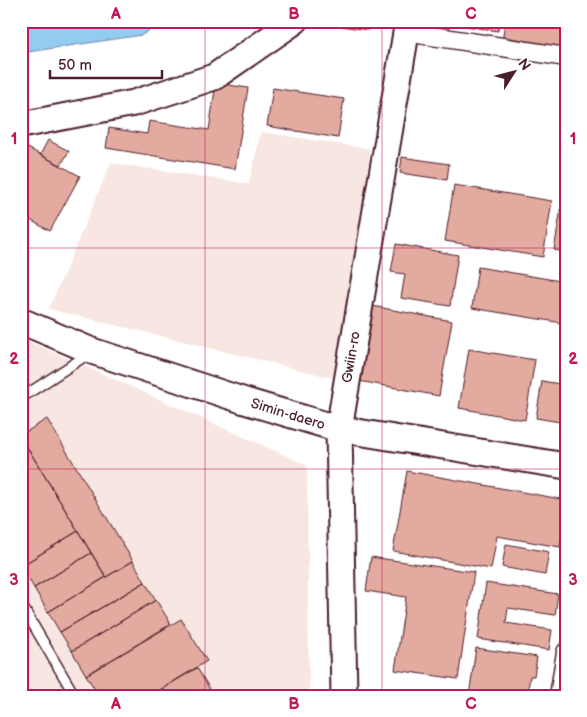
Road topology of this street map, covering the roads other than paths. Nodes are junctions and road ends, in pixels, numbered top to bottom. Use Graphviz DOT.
graph roads {
  1 [pos="295,21"];
  2 [pos="407,26"];
  3 [pos="566,57"];
  4 [pos="21,125"];
  5 [pos="21,321"];
  6 [pos="92,351"];
  7 [pos="21,398"];
  8 [pos="339,429"];
  9 [pos="566,466"];
  10 [pos="21,604"];
  11 [pos="566,652"];
  12 [pos="75,696"];
  13 [pos="344,696"];
  14 [pos="559,696"];
  1 -- 4 [label="street"];
  2 -- 3 [label="street"];
  2 -- 8 [label="street, Gwiin-ro"];
  5 -- 6 [label="street, Simin-daero"];
  6 -- 7 [label="lane"];
  6 -- 8 [label="street, Simin-daero"];
  8 -- 9 [label="street, Simin-daero"];
  8 -- 13 [label="street, Gwiin-ro"];
  10 -- 12 [label="lane"];
  11 -- 14 [label="street"];
}
